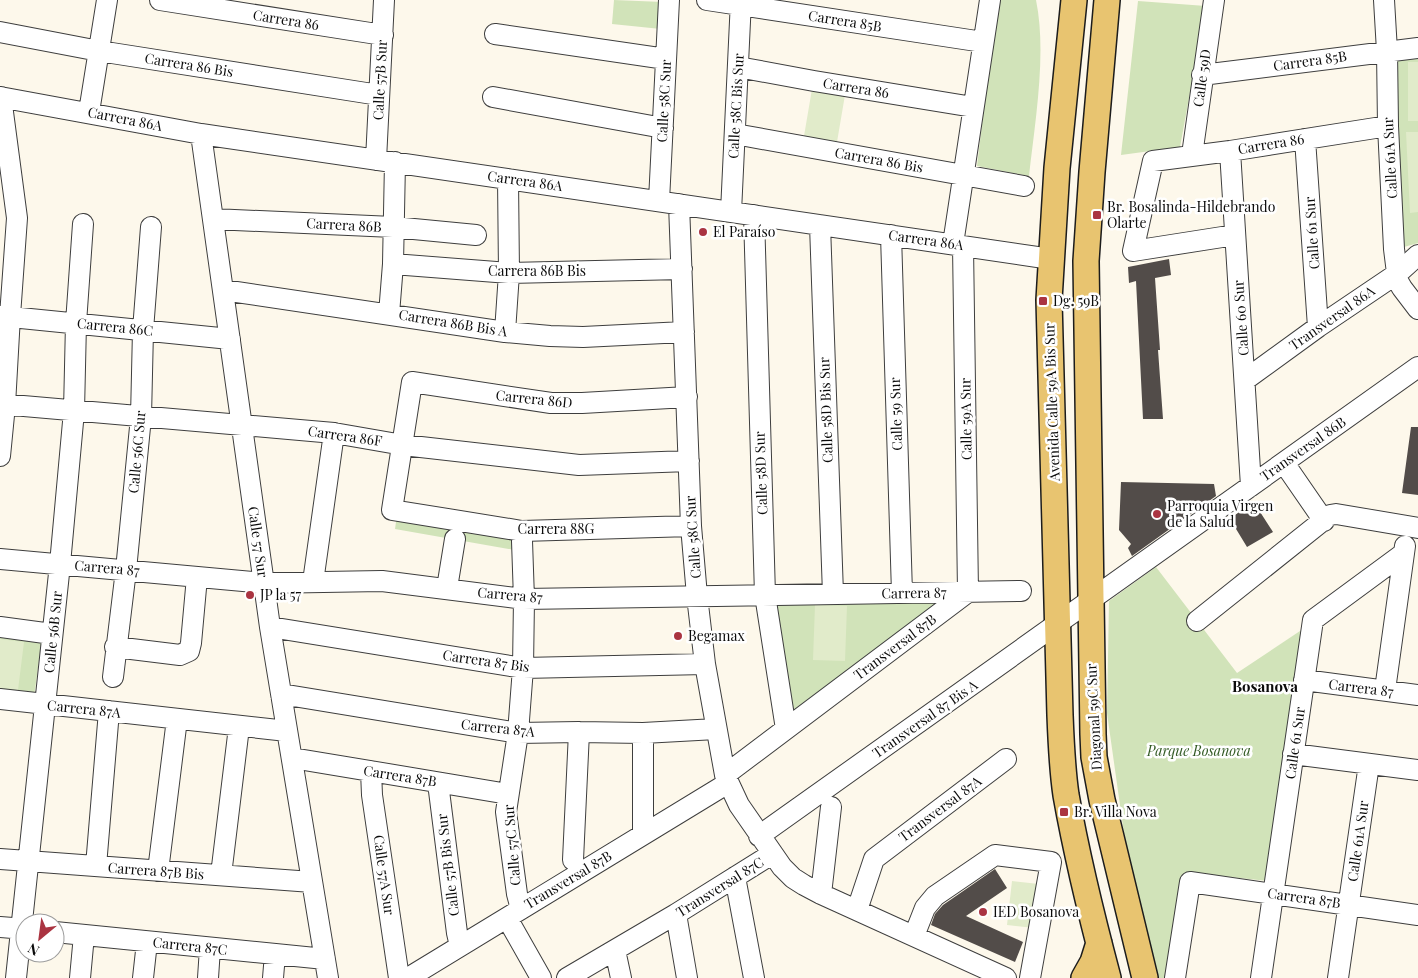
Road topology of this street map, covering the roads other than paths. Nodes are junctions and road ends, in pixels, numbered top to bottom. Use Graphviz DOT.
graph roads {
  1 [pos="107,0"];
  2 [pos="160,0"];
  3 [pos="384,0"];
  4 [pos="669,0"];
  5 [pos="707,0"];
  6 [pos="990,0"];
  7 [pos="1061,0"];
  8 [pos="1074,0"];
  9 [pos="1107,0"];
  10 [pos="1214,0"];
  11 [pos="1384,0"];
  12 [pos="741,2"];
  13 [pos="0,32"];
  14 [pos="495,34"];
  15 [pos="382,35"];
  16 [pos="983,42"];
  17 [pos="1418,48"];
  18 [pos="99,51"];
  19 [pos="1387,51"];
  20 [pos="1068,55"];
  21 [pos="666,59"];
  22 [pos="738,67"];
  23 [pos="1202,76"];
  24 [pos="379,95"];
  25 [pos="0,97"];
  26 [pos="492,97"];
  27 [pos="974,107"];
  28 [pos="89,112"];
  29 [pos="1388,126"];
  30 [pos="663,128"];
  31 [pos="201,134"];
  32 [pos="735,134"];
  33 [pos="1305,139"];
  34 [pos="1230,151"];
  35 [pos="1192,156"];
  36 [pos="385,161"];
  37 [pos="5,164"];
  38 [pos="963,175"];
  39 [pos="508,179"];
  40 [pos="1024,186"];
  41 [pos="659,201"];
  42 [pos="679,204"];
  43 [pos="731,212"];
  44 [pos="754,215"];
  45 [pos="213,219"];
  46 [pos="83,224"];
  47 [pos="820,225"];
  48 [pos="151,227"];
  49 [pos="393,227"];
  50 [pos="476,235"];
  51 [pos="891,235"];
  52 [pos="1235,235"];
  53 [pos="958,245"];
  54 [pos="1418,256"];
  55 [pos="1051,259"];
  56 [pos="392,264"];
  57 [pos="682,269"];
  58 [pos="509,273"];
  59 [pos="1398,273"];
  60 [pos="223,290"];
  61 [pos="1418,309"];
  62 [pos="389,314"];
  63 [pos="5,316"];
  64 [pos="76,323"];
  65 [pos="1318,327"];
  66 [pos="143,330"];
  67 [pos="505,332"];
  68 [pos="684,332"];
  69 [pos="230,339"];
  70 [pos="1418,367"];
  71 [pos="1245,380"];
  72 [pos="687,397"];
  73 [pos="3,405"];
  74 [pos="74,411"];
  75 [pos="141,417"];
  76 [pos="242,426"];
  77 [pos="334,433"];
  78 [pos="403,445"];
  79 [pos="0,456"];
  80 [pos="689,461"];
  81 [pos="1284,462"];
  82 [pos="1252,486"];
  83 [pos="1324,521"];
  84 [pos="692,526"];
  85 [pos="1413,527"];
  86 [pos="455,539"];
  87 [pos="522,541"];
  88 [pos="1404,553"];
  89 [pos="0,559"];
  90 [pos="60,564"];
  91 [pos="126,570"];
  92 [pos="197,577"];
  93 [pos="313,582"];
  94 [pos="264,584"];
  95 [pos="447,588"];
  96 [pos="1021,591"];
  97 [pos="968,592"];
  98 [pos="902,593"];
  99 [pos="833,594"];
  100 [pos="765,595"];
  101 [pos="697,596"];
  102 [pos="524,599"];
  103 [pos="1090,601"];
  104 [pos="1197,621"];
  105 [pos="1058,624"];
  106 [pos="270,626"];
  107 [pos="0,627"];
  108 [pos="52,634"];
  109 [pos="115,647"];
  110 [pos="705,664"];
  111 [pos="524,668"];
  112 [pos="112,677"];
  113 [pos="1304,680"];
  114 [pos="1385,690"];
  115 [pos="281,694"];
  116 [pos="1418,695"];
  117 [pos="0,699"];
  118 [pos="45,705"];
  119 [pos="109,711"];
  120 [pos="177,719"];
  121 [pos="240,727"];
  122 [pos="716,729"];
  123 [pos="786,729"];
  124 [pos="287,731"];
  125 [pos="579,732"];
  126 [pos="518,733"];
  127 [pos="643,733"];
  128 [pos="1293,754"];
  129 [pos="292,758"];
  130 [pos="1006,759"];
  131 [pos="1369,764"];
  132 [pos="1418,770"];
  133 [pos="371,771"];
  134 [pos="726,779"];
  135 [pos="438,782"];
  136 [pos="508,794"];
  137 [pos="831,807"];
  138 [pos="643,834"];
  139 [pos="759,836"];
  140 [pos="772,854"];
  141 [pos="0,859"];
  142 [pos="573,860"];
  143 [pos="28,861"];
  144 [pos="96,866"];
  145 [pos="158,871"];
  146 [pos="221,875"];
  147 [pos="735,877"];
  148 [pos="312,882"];
  149 [pos="821,894"];
  150 [pos="1273,894"];
  151 [pos="1348,905"];
  152 [pos="857,910"];
  153 [pos="24,913"];
  154 [pos="514,913"];
  155 [pos="676,914"];
  156 [pos="1418,915"];
  157 [pos="0,927"];
  158 [pos="15,928"];
  159 [pos="65,933"];
  160 [pos="84,935"];
  161 [pos="914,936"];
  162 [pos="147,942"];
  163 [pos="1099,944"];
  164 [pos="460,946"];
  165 [pos="210,948"];
  166 [pos="615,950"];
  167 [pos="275,954"];
  168 [pos="18,963"];
  169 [pos="326,969"];
  170 [pos="16,978"];
  171 [pos="80,978"];
  172 [pos="143,978"];
  173 [pos="208,978"];
  174 [pos="273,978"];
  175 [pos="399,978"];
  176 [pos="408,978"];
  177 [pos="541,978"];
  178 [pos="567,978"];
  179 [pos="621,978"];
  180 [pos="687,978"];
  181 [pos="754,978"];
  182 [pos="1006,978"];
  183 [pos="1030,978"];
  184 [pos="1084,978"];
  185 [pos="1108,978"];
  186 [pos="1145,978"];
  187 [pos="1175,978"];
  188 [pos="1261,978"];
  189 [pos="1338,978"];
  1 -- 18 [label="street"];
  2 -- 15 [label="street, Carrera 86"];
  3 -- 15 [label="street, Calle 57B Sur"];
  4 -- 21 [label="street, Calle 58C Sur"];
  5 -- 12 [label="street, Carrera 85B"];
  6 -- 16 [label="street, Calle 59A Sur"];
  7 -- 20 [label="main road"];
  8 -- 20 [label="main road, Avenida Calle 59A Bis Sur"];
  9 -- 103 [label="main road"];
  10 -- 23 [label="street, Calle 59D"];
  11 -- 19 [label="street, Calle 61A Sur"];
  12 -- 16 [label="street, Carrera 85B"];
  12 -- 22 [label="street, Calle 58C Bis Sur"];
  13 -- 18 [label="street, Carrera 86 Bis"];
  14 -- 21 [label="street"];
  15 -- 24 [label="street, Calle 57B Sur"];
  16 -- 27 [label="street, Calle 59A Sur"];
  17 -- 19 [label="street, Carrera 85B"];
  18 -- 24 [label="street, Carrera 86 Bis"];
  18 -- 28 [label="street"];
  19 -- 23 [label="street, Carrera 85B"];
  19 -- 29 [label="street, Calle 61A Sur"];
  20 -- 55 [label="main road, Avenida Calle 59A Bis Sur"];
  21 -- 30 [label="street, Calle 58C Sur"];
  22 -- 27 [label="street, Carrera 86"];
  22 -- 32 [label="street, Calle 58C Bis Sur"];
  23 -- 35 [label="street, Calle 59D"];
  24 -- 36 [label="street, Calle 57B Sur"];
  25 -- 28 [label="street, Carrera 86A"];
  25 -- 37 [label="street"];
  26 -- 30 [label="street"];
  27 -- 38 [label="street, Calle 59A Sur"];
  28 -- 31 [label="street, Carrera 86A"];
  29 -- 33 [label="street, Carrera 86"];
  29 -- 59 [label="street, Calle 61A Sur"];
  30 -- 41 [label="street, Calle 58C Sur"];
  31 -- 36 [label="street, Carrera 86A"];
  31 -- 45 [label="street, Calle 57 Sur"];
  32 -- 38 [label="street, Carrera 86 Bis"];
  32 -- 43 [label="street, Calle 58C Bis Sur"];
  33 -- 34 [label="street, Carrera 86"];
  33 -- 65 [label="street, Calle 61 Sur"];
  34 -- 35 [label="street, Carrera 86"];
  34 -- 52 [label="street, Calle 60 Sur"];
  35 -- 52 [label="street, Carrera 86"];
  36 -- 39 [label="street, Carrera 86A"];
  36 -- 49 [label="street, Calle 57B Sur"];
  37 -- 63 [label="street"];
  38 -- 40 [label="street, Carrera 86 Bis"];
  38 -- 53 [label="street, Calle 59A Sur"];
  39 -- 41 [label="street, Carrera 86A"];
  39 -- 58 [label="street"];
  41 -- 42 [label="street, Carrera 86A"];
  42 -- 43 [label="street, Carrera 86A"];
  42 -- 57 [label="street, Calle 58C Sur"];
  43 -- 44 [label="street, Carrera 86A"];
  44 -- 47 [label="street, Carrera 86A"];
  44 -- 100 [label="street, Calle 58D Sur"];
  45 -- 49 [label="street, Carrera 86B"];
  45 -- 60 [label="street, Calle 57 Sur"];
  46 -- 64 [label="street, Calle 56B Sur"];
  47 -- 51 [label="street, Carrera 86A"];
  47 -- 99 [label="street, Calle 58D Bis Sur"];
  48 -- 66 [label="street, Calle 56C Sur"];
  49 -- 50 [label="street, Carrera 86B"];
  49 -- 56 [label="street, Calle 57B Sur"];
  51 -- 53 [label="street, Carrera 86A"];
  51 -- 98 [label="street, Calle 59 Sur"];
  52 -- 71 [label="street, Calle 60 Sur"];
  53 -- 55 [label="street, Carrera 86A"];
  53 -- 97 [label="street, Calle 59A Sur"];
  54 -- 59 [label="street, Transversal 86A"];
  55 -- 105 [label="main road, Avenida Calle 59A Bis Sur"];
  56 -- 58 [label="street, Carrera 86B Bis"];
  56 -- 62 [label="street, Calle 57B Sur"];
  57 -- 58 [label="street, Carrera 86B Bis"];
  57 -- 68 [label="street, Calle 58C Sur"];
  58 -- 67 [label="street"];
  59 -- 61 [label="street, Calle 61A Sur"];
  59 -- 65 [label="street, Transversal 86A"];
  60 -- 62 [label="street, Carrera 86B Bis A"];
  60 -- 69 [label="street, Calle 57 Sur"];
  62 -- 67 [label="street, Carrera 86B Bis A"];
  63 -- 64 [label="street, Carrera 86C"];
  63 -- 73 [label="street"];
  64 -- 66 [label="street, Carrera 86C"];
  64 -- 74 [label="street, Calle 56B Sur"];
  65 -- 71 [label="street, Transversal 86A"];
  66 -- 69 [label="street, Carrera 86C"];
  66 -- 75 [label="street, Calle 56C Sur"];
  67 -- 68 [label="street, Carrera 86B Bis A"];
  68 -- 72 [label="street, Calle 58C Sur"];
  69 -- 76 [label="street, Calle 57 Sur"];
  70 -- 81 [label="street, Transversal 86B"];
  71 -- 82 [label="street, Calle 60 Sur"];
  72 -- 78 [label="street, Carrera 86D"];
  72 -- 80 [label="street, Calle 58C Sur"];
  73 -- 74 [label="street, Carrera 86F"];
  73 -- 79 [label="street"];
  74 -- 75 [label="street, Carrera 86F"];
  74 -- 90 [label="street, Calle 56B Sur"];
  75 -- 76 [label="street, Carrera 86F"];
  75 -- 91 [label="street, Calle 56C Sur"];
  76 -- 77 [label="street, Carrera 86F"];
  76 -- 94 [label="street, Calle 57 Sur"];
  77 -- 78 [label="street, Carrera 86F"];
  77 -- 93 [label="street"];
  78 -- 80 [label="street, Carrera 86F"];
  78 -- 84 [label="street, Carrera 88G"];
  80 -- 84 [label="street, Calle 58C Sur"];
  81 -- 82 [label="street, Transversal 86B"];
  81 -- 83 [label="street"];
  82 -- 103 [label="street, Transversal 86B"];
  83 -- 85 [label="street"];
  83 -- 104 [label="street"];
  84 -- 101 [label="street, Calle 58C Sur"];
  85 -- 88 [label="street"];
  86 -- 95 [label="street"];
  87 -- 102 [label="street, Calle 57C Sur"];
  88 -- 113 [label="street, Calle 61 Sur"];
  88 -- 114 [label="street"];
  89 -- 90 [label="street, Carrera 87"];
  90 -- 91 [label="street, Carrera 87"];
  90 -- 108 [label="street, Calle 56B Sur"];
  91 -- 92 [label="street, Carrera 87"];
  91 -- 109 [label="street, Calle 56C Sur"];
  92 -- 94 [label="street, Carrera 87"];
  92 -- 109 [label="street"];
  93 -- 94 [label="street, Carrera 87"];
  93 -- 95 [label="street, Carrera 87"];
  94 -- 106 [label="street, Calle 57 Sur"];
  95 -- 102 [label="street, Carrera 87"];
  96 -- 97 [label="street, Carrera 87"];
  97 -- 98 [label="street, Carrera 87"];
  97 -- 123 [label="street, Transversal 87B"];
  98 -- 99 [label="street, Carrera 87"];
  99 -- 100 [label="street, Carrera 87"];
  100 -- 101 [label="street, Carrera 87"];
  100 -- 123 [label="street, Calle 58D Sur"];
  101 -- 102 [label="street, Carrera 87"];
  101 -- 110 [label="street, Calle 58C Sur"];
  102 -- 111 [label="street, Calle 57C Sur"];
  103 -- 105 [label="street, Transversal 87 Bis A"];
  103 -- 186 [label="main road, Diagonal 59C Sur"];
  105 -- 139 [label="street, Transversal 87 Bis A"];
  105 -- 163 [label="main road"];
  106 -- 111 [label="street, Carrera 87 Bis"];
  106 -- 115 [label="street, Calle 57 Sur"];
  107 -- 108 [label="street"];
  108 -- 118 [label="street, Calle 56B Sur"];
  109 -- 112 [label="street, Calle 56C Sur"];
  110 -- 111 [label="street, Carrera 87 Bis"];
  110 -- 122 [label="street, Calle 58C Sur"];
  111 -- 126 [label="street, Calle 57C Sur"];
  113 -- 114 [label="street, Carrera 87"];
  113 -- 128 [label="street, Calle 61 Sur"];
  114 -- 116 [label="street, Carrera 87"];
  115 -- 124 [label="street, Calle 57 Sur"];
  115 -- 126 [label="street, Carrera 87A"];
  117 -- 118 [label="street, Carrera 87A"];
  118 -- 119 [label="street, Carrera 87A"];
  118 -- 143 [label="street, Calle 56B Sur"];
  119 -- 120 [label="street, Carrera 87A"];
  119 -- 144 [label="street"];
  120 -- 121 [label="street, Carrera 87A"];
  120 -- 145 [label="street"];
  121 -- 124 [label="street, Carrera 87A"];
  121 -- 146 [label="street"];
  122 -- 127 [label="street, Carrera 87A"];
  122 -- 134 [label="street, Calle 58C Sur"];
  123 -- 134 [label="street, Transversal 87B"];
  124 -- 129 [label="street, Calle 57 Sur"];
  125 -- 126 [label="street, Carrera 87A"];
  125 -- 127 [label="street, Carrera 87A"];
  125 -- 142 [label="street"];
  126 -- 136 [label="street, Calle 57C Sur"];
  127 -- 138 [label="street"];
  128 -- 131 [label="street"];
  128 -- 150 [label="street, Calle 61 Sur"];
  129 -- 133 [label="street, Carrera 87B"];
  129 -- 148 [label="street, Calle 57 Sur"];
  130 -- 152 [label="street, Transversal 87A"];
  131 -- 132 [label="street"];
  131 -- 151 [label="street, Calle 61A Sur"];
  133 -- 135 [label="street, Carrera 87B"];
  133 -- 175 [label="street, Calle 57A Sur"];
  134 -- 138 [label="street, Transversal 87B"];
  134 -- 139 [label="street, Calle 58C Sur"];
  135 -- 136 [label="street, Carrera 87B"];
  135 -- 164 [label="street, Calle 57B Bis Sur"];
  136 -- 154 [label="street, Calle 57C Sur"];
  137 -- 149 [label="street"];
  138 -- 154 [label="street, Transversal 87B"];
  139 -- 140 [label="street, Calle 58C Sur"];
  140 -- 147 [label="street, Transversal 87C"];
  140 -- 149 [label="street, Transversal 87C"];
  141 -- 143 [label="street, Carrera 87B Bis"];
  143 -- 144 [label="street, Carrera 87B Bis"];
  143 -- 153 [label="street, Calle 56B Sur"];
  144 -- 145 [label="street, Carrera 87B Bis"];
  145 -- 146 [label="street, Carrera 87B Bis"];
  146 -- 148 [label="street, Carrera 87B Bis"];
  147 -- 155 [label="street, Transversal 87C"];
  147 -- 181 [label="street"];
  148 -- 169 [label="street, Calle 57 Sur"];
  149 -- 152 [label="street, Transversal 87C"];
  150 -- 151 [label="street, Carrera 87B"];
  150 -- 187 [label="street, Carrera 87B"];
  150 -- 188 [label="street, Calle 61 Sur"];
  151 -- 156 [label="street, Carrera 87B"];
  151 -- 189 [label="street, Calle 61A Sur"];
  152 -- 161 [label="street, Transversal 87C"];
  154 -- 164 [label="street, Transversal 87B"];
  154 -- 177 [label="street, Calle 57C Sur"];
  155 -- 166 [label="street, Transversal 87C"];
  155 -- 180 [label="street"];
  157 -- 158 [label="street"];
  159 -- 160 [label="street, Carrera 87C"];
  160 -- 162 [label="street, Carrera 87C"];
  160 -- 171 [label="street"];
  161 -- 182 [label="street, Transversal 87C"];
  161 -- 183 [label="street"];
  162 -- 165 [label="street, Carrera 87C"];
  162 -- 172 [label="street"];
  163 -- 184 [label="main road"];
  163 -- 185 [label="main road"];
  164 -- 176 [label="street, Transversal 87B"];
  165 -- 167 [label="street, Carrera 87C"];
  165 -- 173 [label="street"];
  166 -- 178 [label="street, Transversal 87C"];
  166 -- 179 [label="street"];
  167 -- 169 [label="street, Carrera 87C"];
  167 -- 174 [label="street"];
  168 -- 170 [label="street, Calle 56B Sur"];
}
